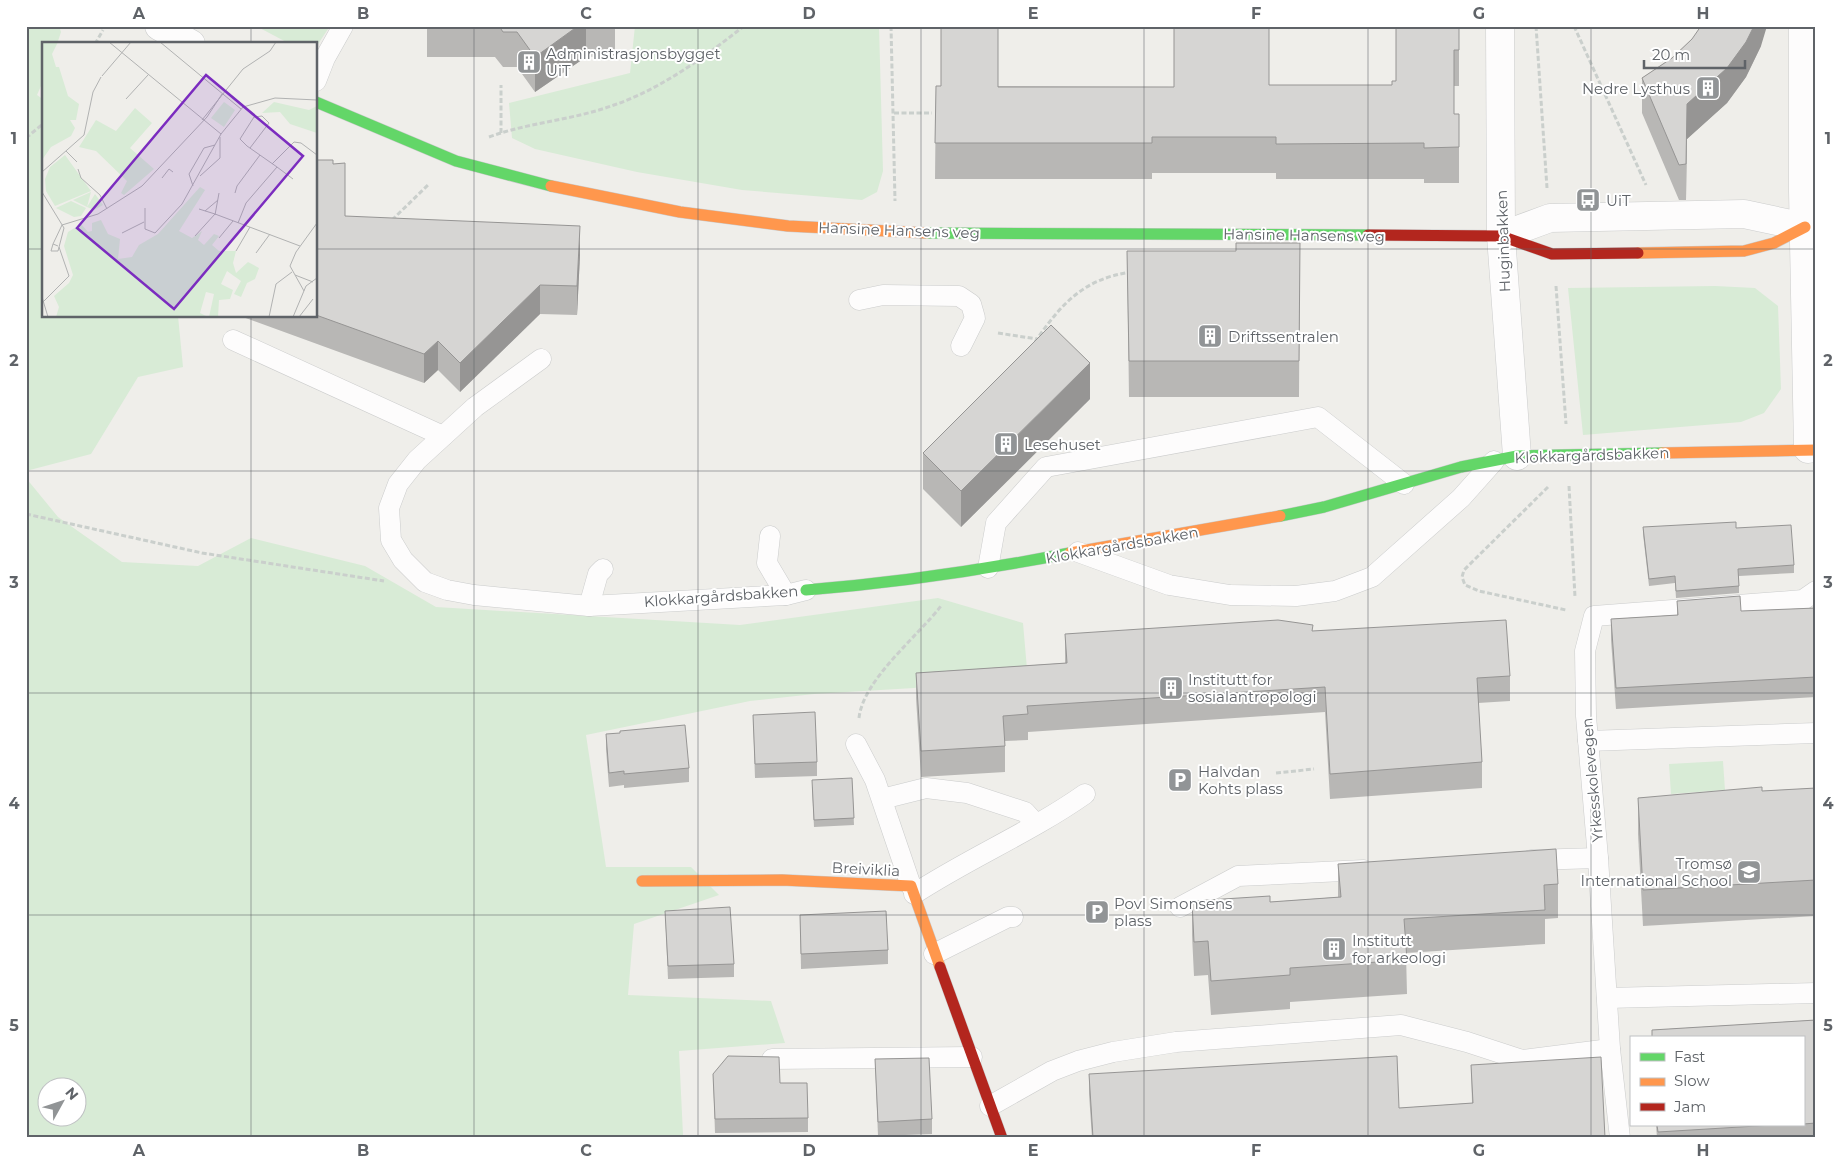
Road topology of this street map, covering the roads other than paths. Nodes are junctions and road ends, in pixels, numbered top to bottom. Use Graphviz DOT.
graph roads {
  1 [pos="159,26"];
  2 [pos="343,26"];
  3 [pos="1500,26"];
  4 [pos="1803,26"];
  5 [pos="187,42"];
  6 [pos="318,76"];
  7 [pos="318,103"];
  8 [pos="1810,228"];
  9 [pos="1500,236"];
  10 [pos="859,300"];
  11 [pos="233,340"];
  12 [pos="961,346"];
  13 [pos="541,359"];
  14 [pos="443,436"];
  15 [pos="1812,450"];
  16 [pos="1505,459"];
  17 [pos="1404,484"];
  18 [pos="770,536"];
  19 [pos="1078,552"];
  20 [pos="988,568"];
  21 [pos="603,569"];
  22 [pos="806,590"];
  23 [pos="1816,591"];
  24 [pos="786,594"];
  25 [pos="589,606"];
  26 [pos="1816,733"];
  27 [pos="1588,741"];
  28 [pos="856,744"];
  29 [pos="1085,794"];
  30 [pos="882,799"];
  31 [pos="1036,824"];
  32 [pos="1598,858"];
  33 [pos="1508,861"];
  34 [pos="1382,869"];
  35 [pos="642,881"];
  36 [pos="912,890"];
  37 [pos="1180,907"];
  38 [pos="1013,917"];
  39 [pos="934,954"];
  40 [pos="1816,993"];
  41 [pos="1607,998"];
  42 [pos="1610,1049"];
  43 [pos="972,1057"];
  44 [pos="772,1059"];
  45 [pos="990,1106"];
  46 [pos="1002,1138"];
  47 [pos="1620,1138"];
  1 -- 5 [label="street"];
  2 -- 6 [label="lane"];
  3 -- 9 [label="street, Huginbakken"];
  4 -- 8 [label="street"];
  7 -- 9 [label="street, Hansine Hansens veg"];
  8 -- 9 [label="street, Hansine Hansens veg"];
  8 -- 9 [label="street, Hansine Hansens veg"];
  8 -- 15 [label="street"];
  9 -- 16 [label="street, Huginbakken"];
  10 -- 12 [label="lane"];
  11 -- 14 [label="lane"];
  13 -- 14 [label="lane"];
  14 -- 25 [label="lane, Klokkargårdsbakken"];
  15 -- 16 [label="street, Klokkargårdsbakken"];
  16 -- 17 [label="street, Klokkargårdsbakken"];
  16 -- 19 [label="lane"];
  17 -- 19 [label="street, Klokkargårdsbakken"];
  17 -- 20 [label="lane"];
  18 -- 24 [label="lane"];
  19 -- 20 [label="street, Klokkargårdsbakken"];
  20 -- 22 [label="street, Klokkargårdsbakken"];
  21 -- 25 [label="lane"];
  22 -- 24 [label="lane, Klokkargårdsbakken"];
  23 -- 27 [label="lane, Yrkesskolevegen"];
  24 -- 25 [label="lane, Klokkargårdsbakken"];
  26 -- 27 [label="lane"];
  27 -- 32 [label="lane, Yrkesskolevegen"];
  28 -- 30 [label="lane"];
  29 -- 31 [label="lane"];
  30 -- 31 [label="lane"];
  30 -- 36 [label="lane"];
  31 -- 36 [label="lane"];
  32 -- 33 [label="lane"];
  32 -- 41 [label="lane, Yrkesskolevegen"];
  34 -- 37 [label="lane"];
  35 -- 36 [label="street, Breiviklia"];
  36 -- 39 [label="street, Breiviklia"];
  38 -- 39 [label="lane"];
  39 -- 43 [label="street, Breiviklia"];
  40 -- 41 [label="lane"];
  41 -- 42 [label="lane, Yrkesskolevegen"];
  42 -- 45 [label="lane"];
  42 -- 47 [label="lane, Yrkesskolevegen"];
  43 -- 44 [label="lane"];
  43 -- 45 [label="street, Breiviklia"];
  45 -- 46 [label="street, Breiviklia"];
}
